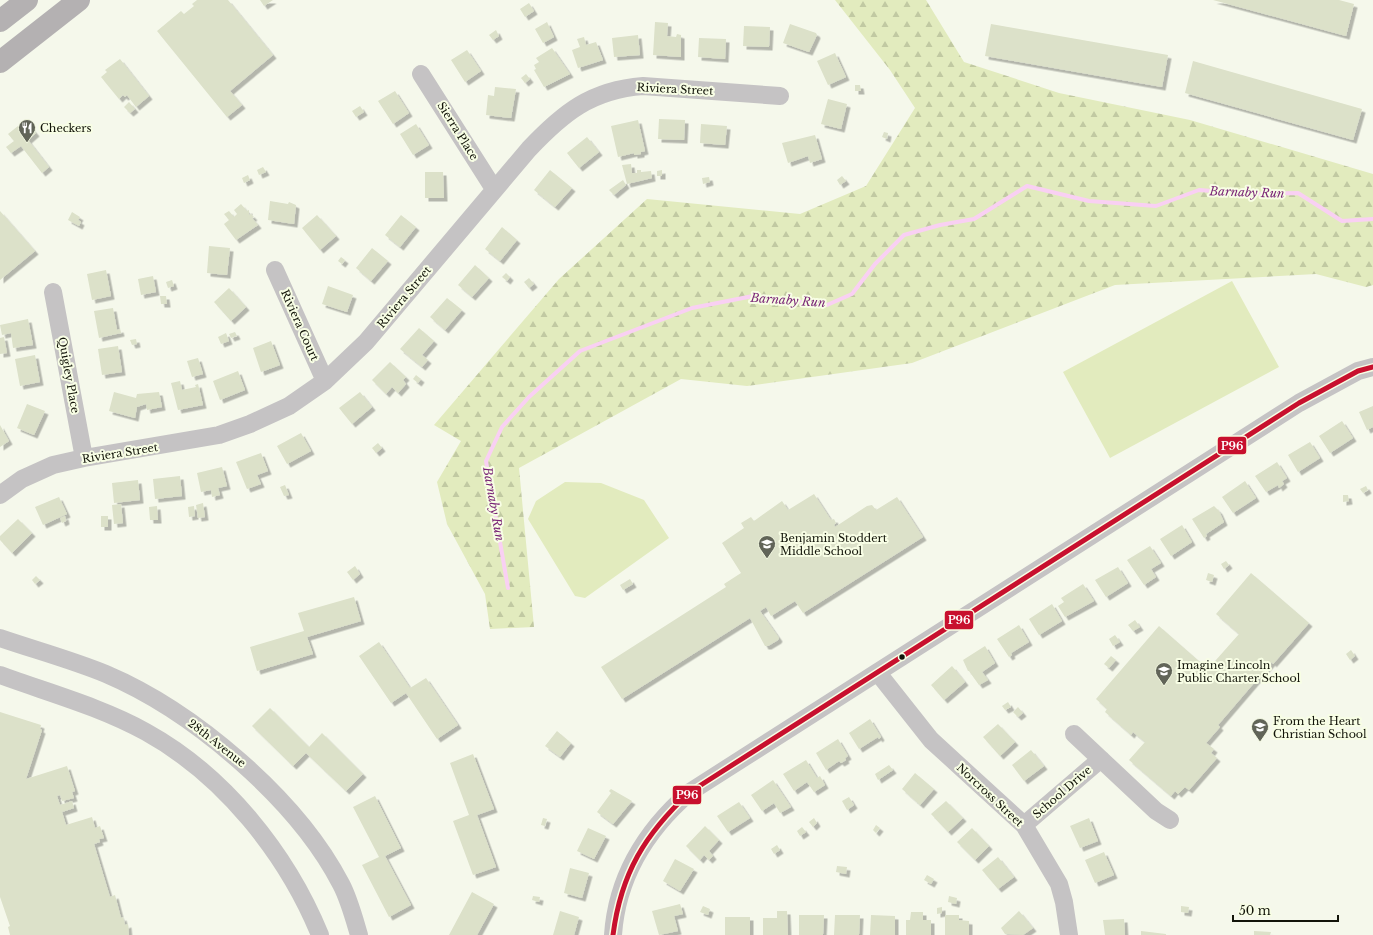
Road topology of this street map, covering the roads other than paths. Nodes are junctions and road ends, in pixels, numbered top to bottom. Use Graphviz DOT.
graph roads {
  1 [pos="27,0"];
  2 [pos="79,0"];
  3 [pos="0,21"];
  4 [pos="2,56"];
  5 [pos="421,74"];
  6 [pos="780,96"];
  7 [pos="494,189"];
  8 [pos="275,270"];
  9 [pos="54,292"];
  10 [pos="1373,367"];
  11 [pos="325,381"];
  12 [pos="84,458"];
  13 [pos="0,495"];
  14 [pos="0,638"];
  15 [pos="878,673"];
  16 [pos="0,675"];
  17 [pos="1074,734"];
  18 [pos="1101,759"];
  19 [pos="1170,820"];
  20 [pos="1024,826"];
  21 [pos="320,935"];
  22 [pos="359,935"];
  23 [pos="614,935"];
  24 [pos="1069,935"];
  1 -- 3 [label="main road"];
  2 -- 4 [label="main road"];
  5 -- 7 [label="street, Sierra Place"];
  6 -- 7 [label="street, Riviera Street"];
  7 -- 11 [label="street, Riviera Street"];
  8 -- 11 [label="street, Riviera Court"];
  9 -- 12 [label="street, Quigley Place"];
  10 -- 15 [label="street"];
  11 -- 12 [label="street, Riviera Street"];
  12 -- 13 [label="street, Riviera Street"];
  14 -- 22 [label="street, 28th Avenue"];
  15 -- 20 [label="street, Norcross Street"];
  15 -- 23 [label="street"];
  16 -- 21 [label="street"];
  17 -- 18 [label="street"];
  18 -- 19 [label="street"];
  18 -- 20 [label="street, School Drive"];
  20 -- 24 [label="street, Norcross Street"];
}
